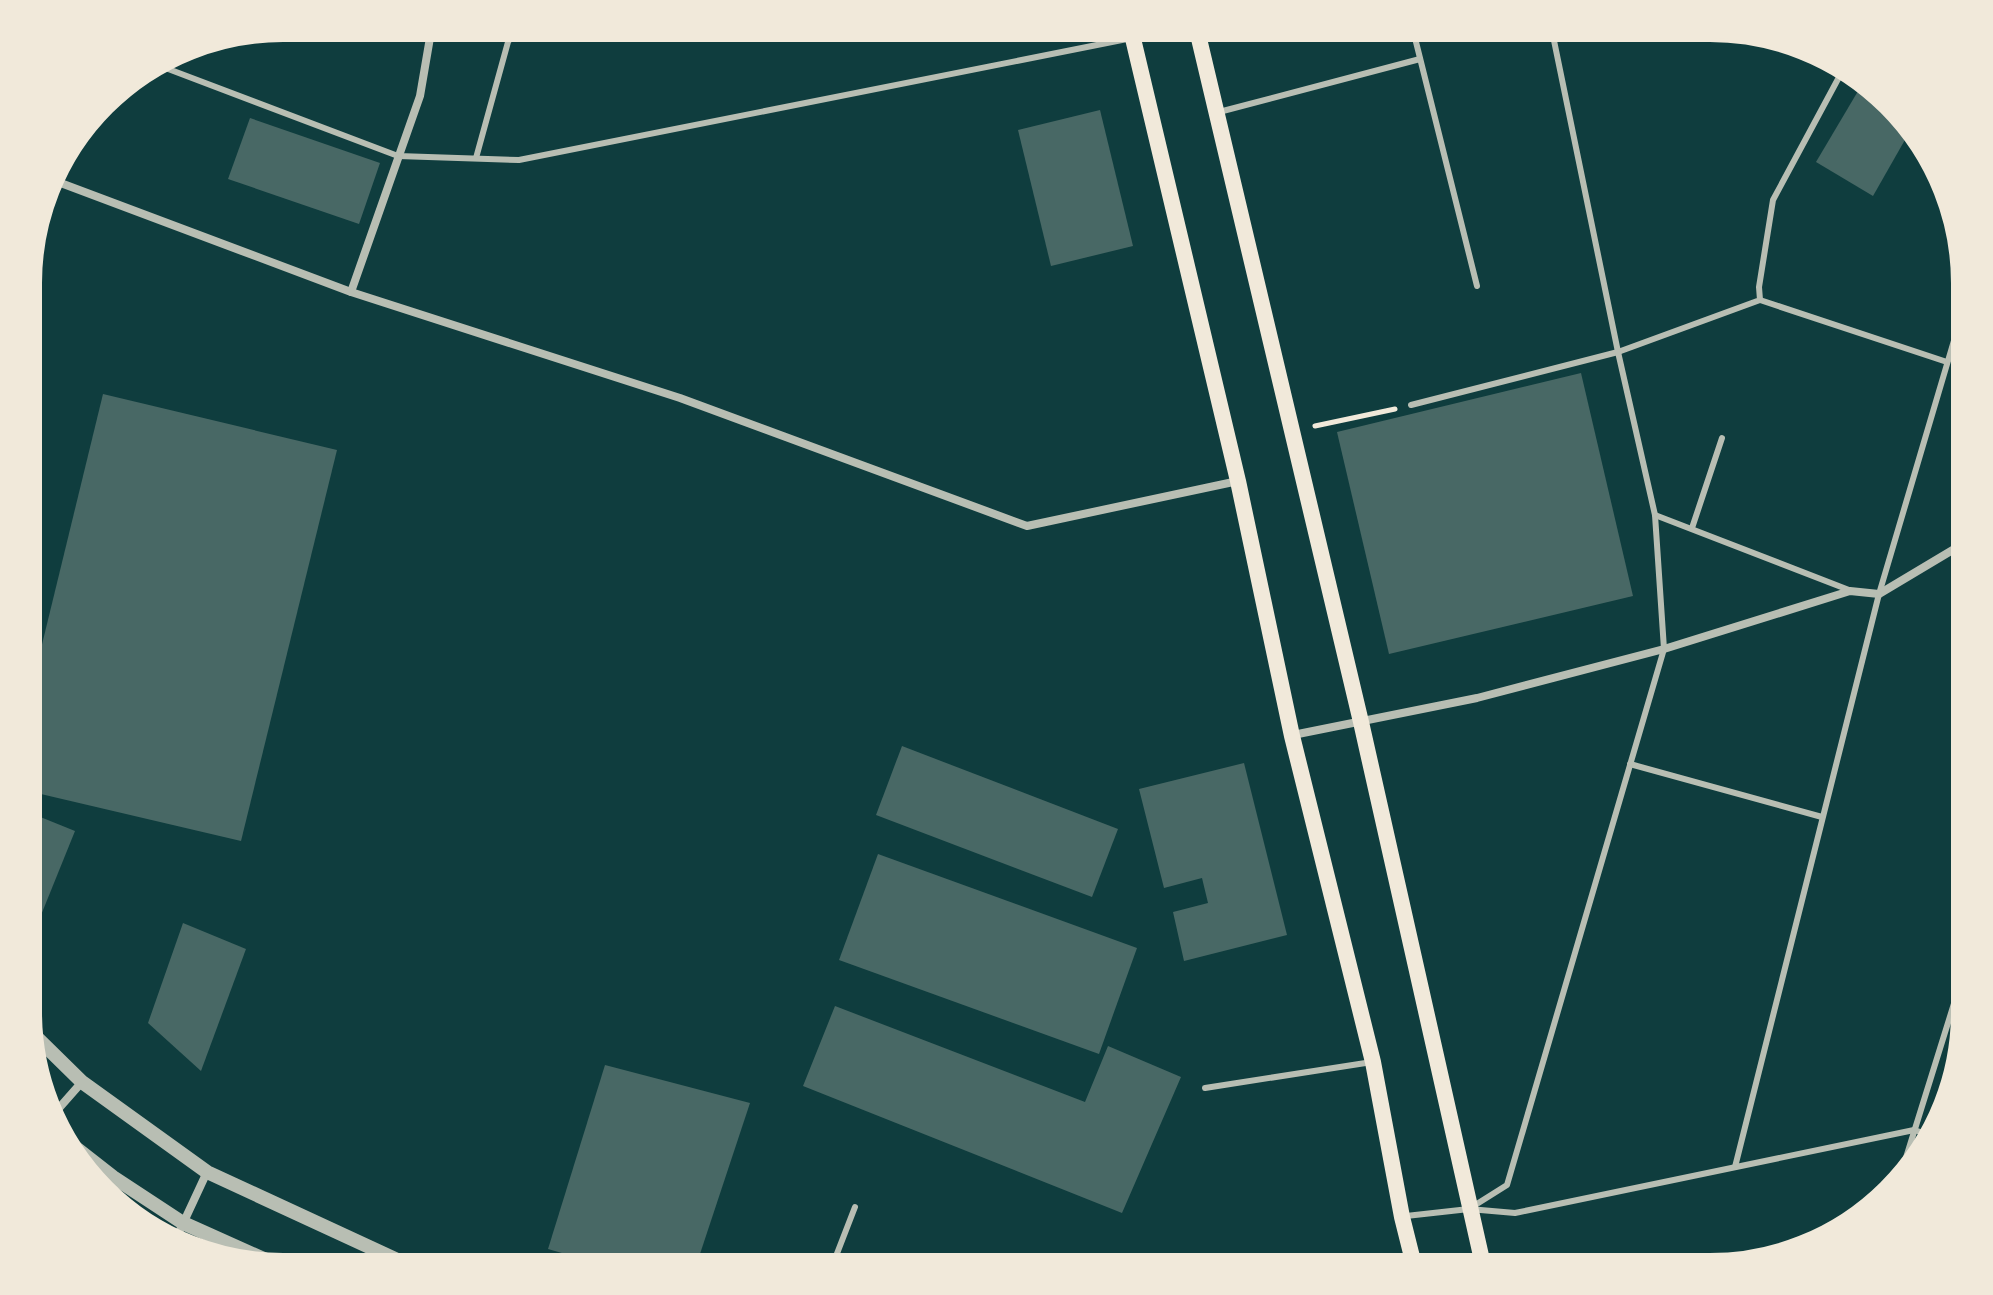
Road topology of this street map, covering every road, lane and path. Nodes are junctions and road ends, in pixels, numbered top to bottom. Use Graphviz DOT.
graph roads {
  1 [pos="430,40"];
  2 [pos="509,40"];
  3 [pos="1093,40"];
  4 [pos="1133,40"];
  5 [pos="1199,40"];
  6 [pos="1415,40"];
  7 [pos="1554,40"];
  8 [pos="1420,59"];
  9 [pos="168,70"];
  10 [pos="1839,77"];
  11 [pos="1215,113"];
  12 [pos="398,156"];
  13 [pos="476,158"];
  14 [pos="61,183"];
  15 [pos="1477,286"];
  16 [pos="351,292"];
  17 [pos="1760,300"];
  18 [pos="1952,346"];
  19 [pos="1618,352"];
  20 [pos="1947,362"];
  21 [pos="1411,405"];
  22 [pos="1292,431"];
  23 [pos="1722,438"];
  24 [pos="1238,481"];
  25 [pos="1655,515"];
  26 [pos="1692,528"];
  27 [pos="1952,550"];
  28 [pos="1850,591"];
  29 [pos="1879,594"];
  30 [pos="1664,649"];
  31 [pos="1361,722"];
  32 [pos="1292,736"];
  33 [pos="1630,764"];
  34 [pos="1822,817"];
  35 [pos="1952,1009"];
  36 [pos="42,1043"];
  37 [pos="1373,1062"];
  38 [pos="82,1082"];
  39 [pos="1205,1088"];
  40 [pos="59,1108"];
  41 [pos="1914,1130"];
  42 [pos="1921,1132"];
  43 [pos="1907,1154"];
  44 [pos="89,1158"];
  45 [pos="1735,1167"];
  46 [pos="207,1172"];
  47 [pos="855,1207"];
  48 [pos="1469,1209"];
  49 [pos="1402,1217"];
  50 [pos="183,1223"];
  51 [pos="179,1231"];
  52 [pos="250,1253"];
  53 [pos="1411,1254"];
  54 [pos="1480,1254"];
  55 [pos="387,1255"];
  56 [pos="837,1255"];
  1 -- 12 [label="street"];
  2 -- 13 [label="lane"];
  3 -- 13 [label="lane"];
  4 -- 24 [label="main road"];
  5 -- 11 [label="main road"];
  6 -- 8 [label="lane"];
  7 -- 19 [label="lane"];
  8 -- 11 [label="lane"];
  8 -- 15 [label="lane"];
  9 -- 12 [label="lane"];
  10 -- 17 [label="lane"];
  11 -- 22 [label="main road"];
  12 -- 13 [label="lane"];
  12 -- 16 [label="street"];
  14 -- 16 [label="street"];
  16 -- 24 [label="street"];
  17 -- 19 [label="lane"];
  17 -- 20 [label="lane"];
  18 -- 20 [label="lane"];
  19 -- 21 [label="lane"];
  19 -- 25 [label="lane"];
  20 -- 29 [label="lane"];
  21 -- 22 [label="path"];
  22 -- 31 [label="main road"];
  23 -- 26 [label="lane"];
  24 -- 32 [label="main road"];
  25 -- 26 [label="lane"];
  25 -- 30 [label="lane"];
  26 -- 28 [label="lane"];
  27 -- 29 [label="street"];
  28 -- 29 [label="street"];
  28 -- 30 [label="street"];
  29 -- 34 [label="lane"];
  30 -- 31 [label="street"];
  30 -- 33 [label="lane"];
  31 -- 32 [label="street"];
  31 -- 48 [label="main road"];
  32 -- 37 [label="main road"];
  33 -- 34 [label="lane"];
  33 -- 48 [label="lane"];
  34 -- 45 [label="lane"];
  35 -- 41 [label="lane"];
  36 -- 38 [label="street"];
  37 -- 39 [label="lane"];
  37 -- 49 [label="main road"];
  38 -- 40 [label="street"];
  38 -- 46 [label="street"];
  41 -- 42 [label="lane"];
  41 -- 43 [label="lane"];
  41 -- 45 [label="lane"];
  44 -- 50 [label="street"];
  45 -- 48 [label="lane"];
  46 -- 50 [label="street"];
  46 -- 55 [label="street"];
  47 -- 56 [label="lane"];
  48 -- 49 [label="lane"];
  48 -- 54 [label="main road"];
  49 -- 53 [label="main road"];
  50 -- 51 [label="street"];
  50 -- 52 [label="street"];
}
